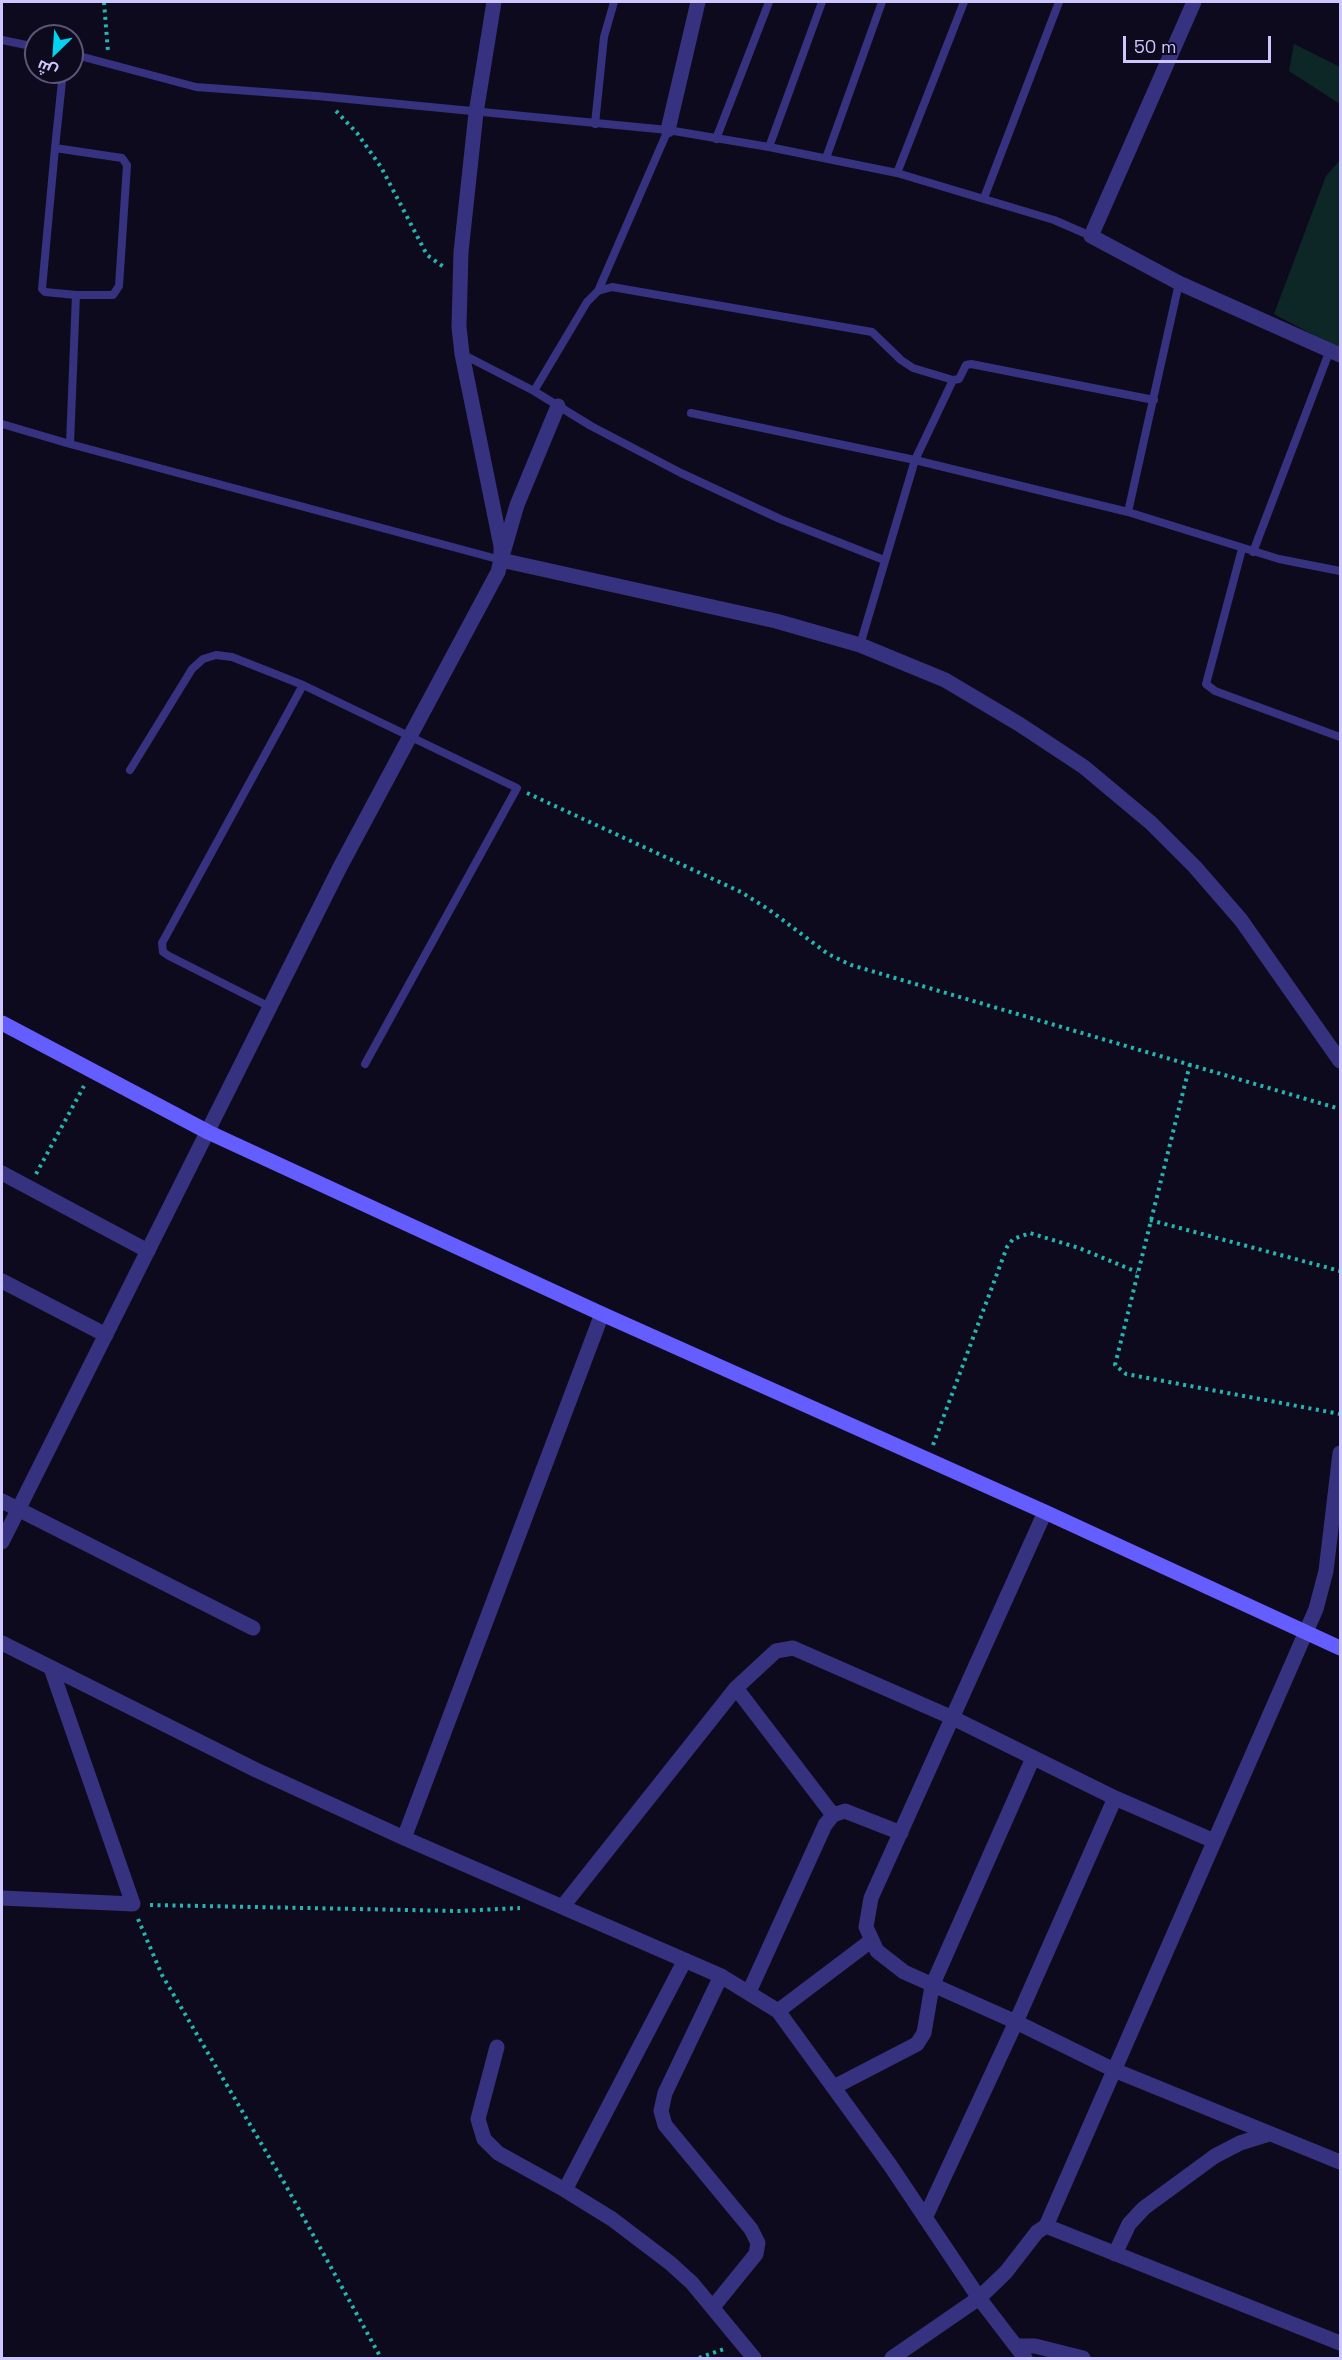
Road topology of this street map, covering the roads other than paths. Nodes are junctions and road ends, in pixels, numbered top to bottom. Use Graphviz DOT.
graph roads {
  1 [pos="494,2"];
  2 [pos="614,2"];
  3 [pos="698,2"];
  4 [pos="769,2"];
  5 [pos="822,2"];
  6 [pos="882,2"];
  7 [pos="964,2"];
  8 [pos="1059,2"];
  9 [pos="1194,2"];
  10 [pos="2,41"];
  11 [pos="24,45"];
  12 [pos="84,57"];
  13 [pos="62,84"];
  14 [pos="476,113"];
  15 [pos="595,124"];
  16 [pos="668,130"];
  17 [pos="716,139"];
  18 [pos="769,147"];
  19 [pos="55,148"];
  20 [pos="826,158"];
  21 [pos="897,173"];
  22 [pos="984,198"];
  23 [pos="1091,236"];
  24 [pos="1179,283"];
  25 [pos="598,291"];
  26 [pos="76,295"];
  27 [pos="1335,352"];
  28 [pos="462,354"];
  29 [pos="953,380"];
  30 [pos="534,391"];
  31 [pos="1154,400"];
  32 [pos="558,406"];
  33 [pos="691,413"];
  34 [pos="2,424"];
  35 [pos="70,444"];
  36 [pos="915,460"];
  37 [pos="1128,512"];
  38 [pos="1242,549"];
  39 [pos="1253,552"];
  40 [pos="501,560"];
  41 [pos="884,560"];
  42 [pos="1341,571"];
  43 [pos="860,645"];
  44 [pos="303,685"];
  45 [pos="410,735"];
  46 [pos="1341,737"];
  47 [pos="130,770"];
  48 [pos="270,1007"];
  49 [pos="2,1023"];
  50 [pos="1341,1061"];
  51 [pos="364,1064"];
  52 [pos="208,1132"];
  53 [pos="2,1173"];
  54 [pos="148,1251"];
  55 [pos="2,1281"];
  56 [pos="602,1314"];
  57 [pos="106,1335"];
  58 [pos="1341,1452"];
  59 [pos="2,1500"];
  60 [pos="18,1509"];
  61 [pos="1045,1512"];
  62 [pos="2,1542"];
  63 [pos="253,1628"];
  64 [pos="1306,1632"];
  65 [pos="2,1643"];
  66 [pos="1341,1648"];
  67 [pos="51,1668"];
  68 [pos="735,1688"];
  69 [pos="953,1718"];
  70 [pos="1033,1758"];
  71 [pos="1115,1798"];
  72 [pos="833,1815"];
  73 [pos="901,1833"];
  74 [pos="404,1838"];
  75 [pos="1214,1841"];
  76 [pos="2,1898"];
  77 [pos="563,1906"];
  78 [pos="872,1940"];
  79 [pos="685,1960"];
  80 [pos="721,1976"];
  81 [pos="932,1986"];
  82 [pos="749,1992"];
  83 [pos="778,2011"];
  84 [pos="1016,2022"];
  85 [pos="497,2047"];
  86 [pos="1114,2070"];
  87 [pos="834,2087"];
  88 [pos="1269,2134"];
  89 [pos="1341,2162"];
  90 [pos="565,2190"];
  91 [pos="926,2218"];
  92 [pos="1046,2226"];
  93 [pos="1115,2254"];
  94 [pos="979,2298"];
  95 [pos="713,2307"];
  96 [pos="1341,2343"];
  97 [pos="1020,2352"];
  98 [pos="754,2358"];
  99 [pos="892,2358"];
  100 [pos="1083,2358"];
  1 -- 14 [label="street"];
  2 -- 15 [label="lane"];
  3 -- 16 [label="street"];
  4 -- 17 [label="lane"];
  5 -- 18 [label="lane"];
  6 -- 20 [label="lane"];
  7 -- 21 [label="lane"];
  8 -- 22 [label="lane"];
  9 -- 23 [label="street"];
  10 -- 11 [label="lane"];
  12 -- 14 [label="lane"];
  13 -- 19 [label="lane"];
  14 -- 15 [label="lane"];
  14 -- 28 [label="street"];
  15 -- 16 [label="lane"];
  16 -- 17 [label="lane"];
  16 -- 25 [label="lane"];
  17 -- 18 [label="lane"];
  18 -- 20 [label="lane"];
  19 -- 26 [label="lane"];
  19 -- 26 [label="lane"];
  20 -- 21 [label="lane"];
  21 -- 22 [label="lane"];
  22 -- 23 [label="lane"];
  23 -- 24 [label="street"];
  24 -- 27 [label="street"];
  24 -- 31 [label="lane"];
  25 -- 29 [label="lane"];
  25 -- 30 [label="lane"];
  26 -- 35 [label="lane"];
  27 -- 39 [label="lane"];
  28 -- 30 [label="lane"];
  28 -- 40 [label="street"];
  29 -- 31 [label="lane"];
  29 -- 36 [label="lane"];
  30 -- 32 [label="lane"];
  31 -- 37 [label="lane"];
  32 -- 40 [label="street"];
  32 -- 41 [label="lane"];
  33 -- 36 [label="lane"];
  34 -- 35 [label="lane"];
  35 -- 40 [label="lane"];
  36 -- 37 [label="lane"];
  36 -- 41 [label="lane"];
  37 -- 38 [label="lane"];
  38 -- 39 [label="lane"];
  38 -- 46 [label="lane"];
  39 -- 42 [label="lane"];
  40 -- 43 [label="street"];
  40 -- 45 [label="street"];
  41 -- 43 [label="lane"];
  43 -- 50 [label="street"];
  44 -- 45 [label="lane"];
  44 -- 47 [label="lane"];
  44 -- 48 [label="lane"];
  45 -- 48 [label="street"];
  45 -- 51 [label="lane"];
  48 -- 52 [label="street"];
  49 -- 52 [label="main road"];
  52 -- 54 [label="street"];
  52 -- 56 [label="main road"];
  53 -- 54 [label="street"];
  54 -- 57 [label="street"];
  55 -- 57 [label="street"];
  56 -- 61 [label="main road"];
  56 -- 74 [label="street"];
  57 -- 60 [label="street"];
  58 -- 64 [label="street"];
  59 -- 60 [label="street"];
  60 -- 62 [label="street"];
  60 -- 63 [label="street"];
  61 -- 64 [label="main road"];
  61 -- 69 [label="street"];
  64 -- 66 [label="main road"];
  64 -- 75 [label="street"];
  65 -- 67 [label="street"];
  67 -- 74 [label="street"];
  67 -- 76 [label="street"];
  68 -- 69 [label="street"];
  68 -- 72 [label="street"];
  68 -- 77 [label="street"];
  69 -- 70 [label="street"];
  69 -- 73 [label="street"];
  70 -- 71 [label="street"];
  70 -- 81 [label="street"];
  71 -- 75 [label="street"];
  71 -- 84 [label="street"];
  72 -- 73 [label="street"];
  72 -- 82 [label="street"];
  73 -- 78 [label="street"];
  74 -- 77 [label="street"];
  75 -- 86 [label="street"];
  77 -- 79 [label="street"];
  78 -- 81 [label="street"];
  78 -- 83 [label="street"];
  79 -- 80 [label="street"];
  79 -- 90 [label="street"];
  80 -- 82 [label="street"];
  80 -- 95 [label="street"];
  81 -- 84 [label="street"];
  81 -- 87 [label="street"];
  82 -- 83 [label="street"];
  83 -- 87 [label="street"];
  84 -- 86 [label="street"];
  84 -- 91 [label="street"];
  85 -- 90 [label="street"];
  86 -- 88 [label="street"];
  86 -- 92 [label="street"];
  87 -- 91 [label="street"];
  88 -- 89 [label="street"];
  88 -- 93 [label="street"];
  90 -- 95 [label="street"];
  91 -- 94 [label="street"];
  92 -- 93 [label="street"];
  92 -- 94 [label="street"];
  93 -- 96 [label="street"];
  94 -- 97 [label="street"];
  94 -- 99 [label="street"];
  95 -- 98 [label="street"];
  97 -- 100 [label="street"];
}
